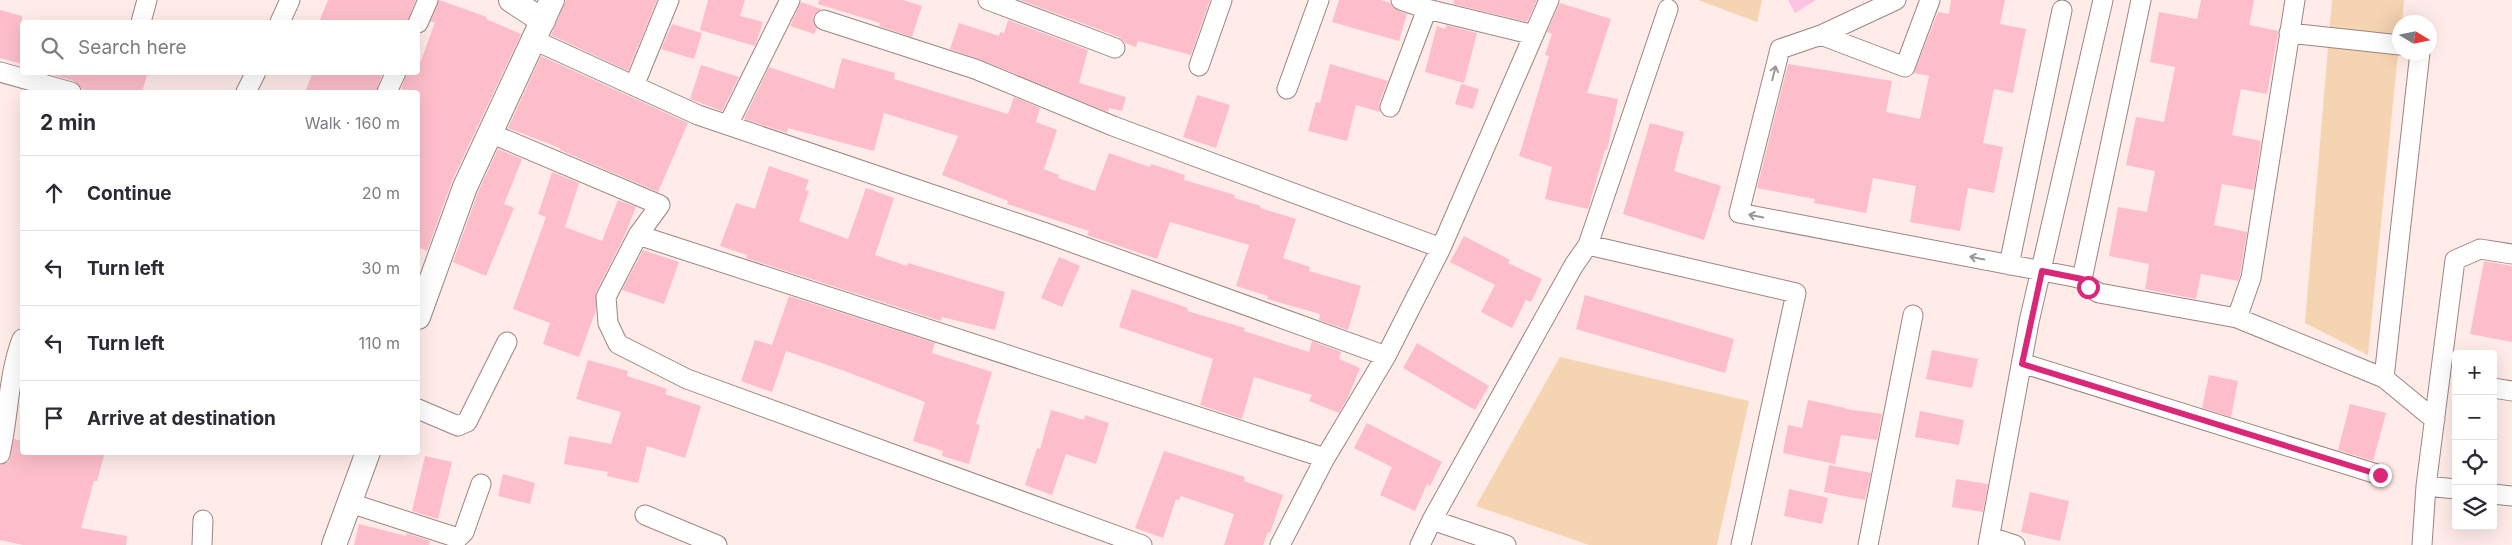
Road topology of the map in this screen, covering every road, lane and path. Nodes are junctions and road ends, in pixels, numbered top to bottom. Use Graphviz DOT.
graph roads {
  1 [pos="148,0"];
  2 [pos="290,0"];
  3 [pos="428,0"];
  4 [pos="511,0"];
  5 [pos="669,0"];
  6 [pos="790,0"];
  7 [pos="988,0"];
  8 [pos="1222,0"];
  9 [pos="1319,0"];
  10 [pos="1401,0"];
  11 [pos="1549,0"];
  12 [pos="1896,0"];
  13 [pos="1930,0"];
  14 [pos="2103,0"];
  15 [pos="2141,0"];
  16 [pos="2295,0"];
  17 [pos="1427,8"];
  18 [pos="1668,9"];
  19 [pos="2062,10"];
  20 [pos="142,20"];
  21 [pos="281,20"];
  22 [pos="419,20"];
  23 [pos="543,20"];
  24 [pos="824,20"];
  25 [pos="2289,33"];
  26 [pos="1534,35"];
  27 [pos="1821,35"];
  28 [pos="2392,44"];
  29 [pos="1115,48"];
  30 [pos="2419,60"];
  31 [pos="1199,66"];
  32 [pos="0,72"];
  33 [pos="254,75"];
  34 [pos="395,75"];
  35 [pos="634,86"];
  36 [pos="1287,89"];
  37 [pos="64,90"];
  38 [pos="247,90"];
  39 [pos="388,90"];
  40 [pos="1390,106"];
  41 [pos="728,125"];
  42 [pos="490,132"];
  43 [pos="638,235"];
  44 [pos="1588,245"];
  45 [pos="1441,248"];
  46 [pos="2512,254"];
  47 [pos="2009,265"];
  48 [pos="2042,271"];
  49 [pos="2082,279"];
  50 [pos="420,311"];
  51 [pos="1913,315"];
  52 [pos="2237,318"];
  53 [pos="507,342"];
  54 [pos="20,344"];
  55 [pos="1386,356"];
  56 [pos="2022,364"];
  57 [pos="2384,378"];
  58 [pos="2448,383"];
  59 [pos="2497,389"];
  60 [pos="2512,391"];
  61 [pos="420,410"];
  62 [pos="2434,420"];
  63 [pos="0,454"];
  64 [pos="367,455"];
  65 [pos="1325,458"];
  66 [pos="2380,475"];
  67 [pos="481,484"];
  68 [pos="2426,486"];
  69 [pos="2452,489"];
  70 [pos="2497,494"];
  71 [pos="2512,496"];
  72 [pos="350,503"];
  73 [pos="645,515"];
  74 [pos="203,520"];
  75 [pos="1432,520"];
  76 [pos="1989,541"];
  77 [pos="202,545"];
  78 [pos="334,545"];
  79 [pos="716,545"];
  80 [pos="1142,545"];
  81 [pos="1280,545"];
  82 [pos="1420,545"];
  83 [pos="1506,545"];
  84 [pos="1740,545"];
  85 [pos="1868,545"];
  86 [pos="2015,545"];
  87 [pos="2422,545"];
  1 -- 20 [label="street"];
  2 -- 21 [label="street"];
  3 -- 22 [label="street"];
  4 -- 23 [label="street"];
  5 -- 35 [label="street"];
  6 -- 41 [label="street"];
  7 -- 29 [label="street"];
  8 -- 31 [label="street"];
  9 -- 36 [label="street"];
  10 -- 17 [label="street"];
  11 -- 26 [label="street"];
  12 -- 27 [label="street"];
  13 -- 27 [label="street"];
  14 -- 48 [label="street"];
  15 -- 49 [label="street"];
  16 -- 25 [label="street"];
  17 -- 26 [label="street"];
  17 -- 40 [label="street"];
  18 -- 44 [label="street"];
  19 -- 47 [label="street"];
  23 -- 35 [label="street"];
  23 -- 42 [label="street"];
  24 -- 45 [label="street"];
  25 -- 28 [label="street"];
  25 -- 52 [label="street"];
  26 -- 45 [label="street"];
  47 -- 27 [label="street, one-way"];
  30 -- 57 [label="street"];
  32 -- 37 [label="street"];
  33 -- 38 [label="street"];
  34 -- 39 [label="street"];
  35 -- 41 [label="street"];
  41 -- 55 [label="street"];
  42 -- 43 [label="street"];
  42 -- 50 [label="street"];
  43 -- 65 [label="street"];
  43 -- 80 [label="street"];
  44 -- 75 [label="street"];
  44 -- 84 [label="street"];
  45 -- 55 [label="street"];
  46 -- 58 [label="street"];
  47 -- 48 [label="street"];
  48 -- 49 [label="street"];
  48 -- 56 [label="street"];
  49 -- 52 [label="street"];
  51 -- 85 [label="street"];
  52 -- 57 [label="street"];
  53 -- 61 [label="street"];
  54 -- 63 [label="street"];
  55 -- 65 [label="street"];
  56 -- 66 [label="street"];
  56 -- 76 [label="street"];
  57 -- 62 [label="street"];
  58 -- 62 [label="street"];
  59 -- 60 [label="street"];
  62 -- 68 [label="street"];
  64 -- 72 [label="street"];
  65 -- 81 [label="street"];
  67 -- 72 [label="street"];
  68 -- 69 [label="street"];
  68 -- 87 [label="street"];
  70 -- 71 [label="street"];
  72 -- 78 [label="street"];
  73 -- 79 [label="street"];
  74 -- 77 [label="street"];
  75 -- 82 [label="street"];
  75 -- 83 [label="street"];
  76 -- 86 [label="street"];
}
